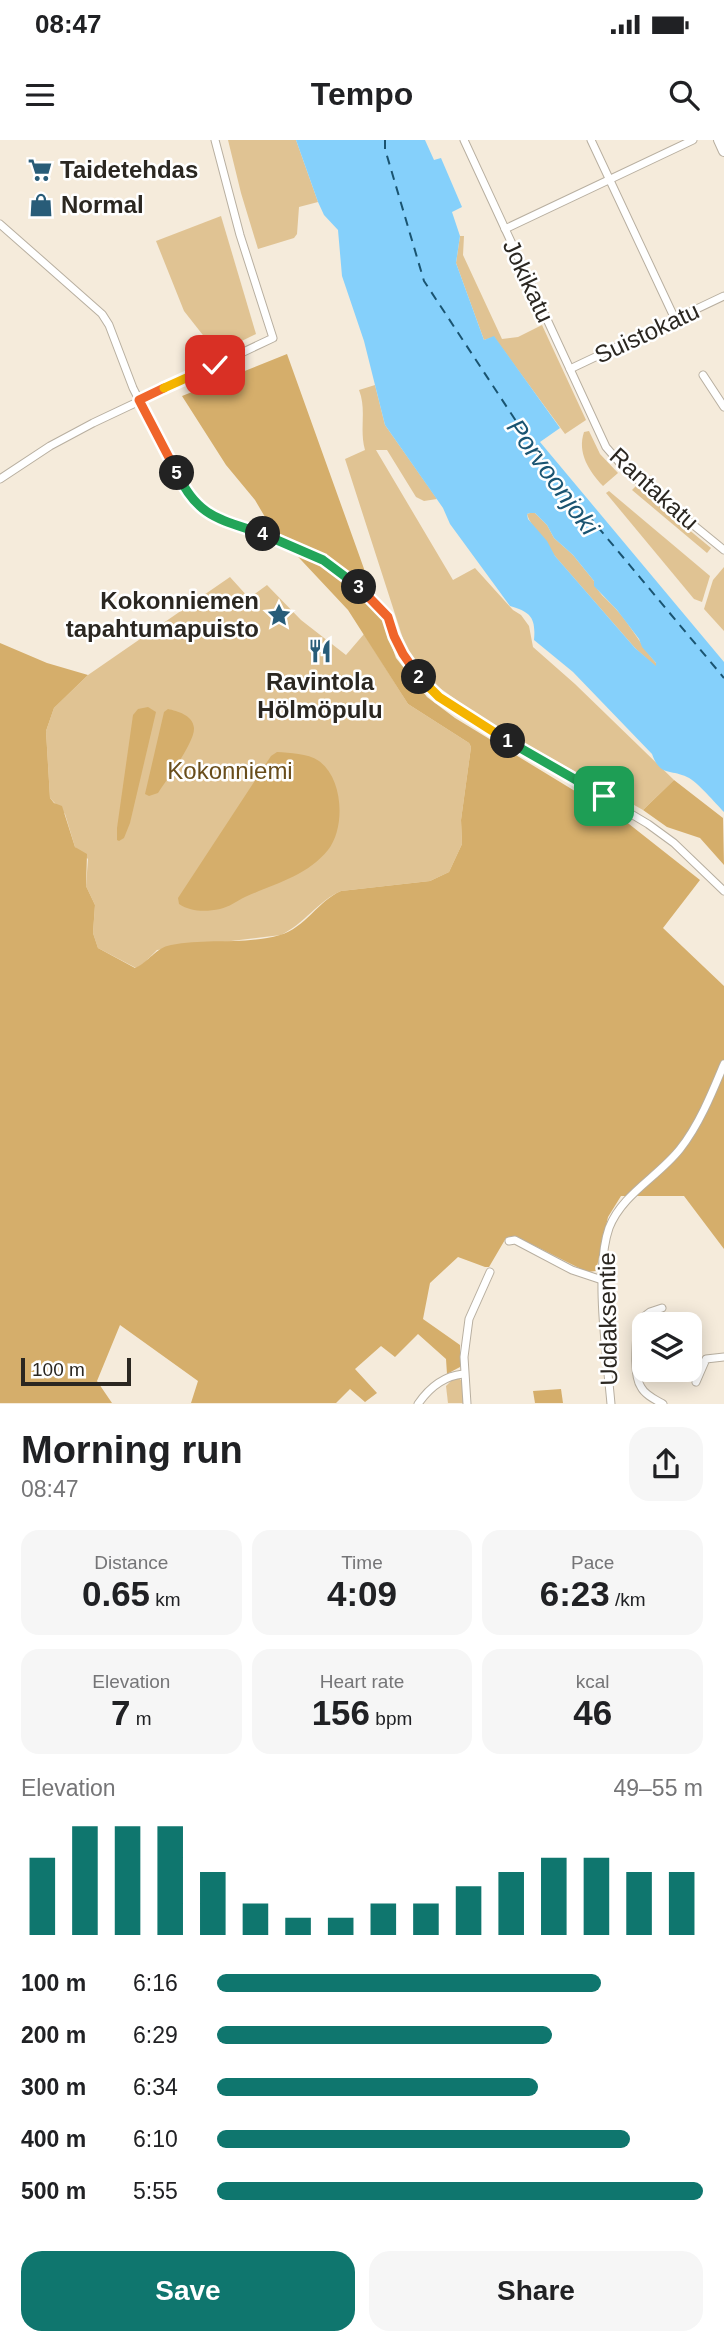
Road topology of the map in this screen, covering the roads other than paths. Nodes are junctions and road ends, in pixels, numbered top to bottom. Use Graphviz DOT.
graph roads {
  1 [pos="215,140"];
  2 [pos="464,140"];
  3 [pos="591,140"];
  4 [pos="693,140"];
  5 [pos="719,140"];
  6 [pos="724,150"];
  7 [pos="609,180"];
  8 [pos="0,224"];
  9 [pos="505,229"];
  10 [pos="724,296"];
  11 [pos="674,320"];
  12 [pos="569,369"];
  13 [pos="703,375"];
  14 [pos="139,400"];
  15 [pos="724,407"];
  16 [pos="593,421"];
  17 [pos="0,478"];
  18 [pos="724,550"];
  19 [pos="724,891"];
  20 [pos="724,1064"];
  21 [pos="509,1241"];
  22 [pos="490,1272"];
  23 [pos="603,1280"];
  24 [pos="662,1308"];
  25 [pos="724,1357"];
  26 [pos="702,1368"];
  27 [pos="463,1374"];
  28 [pos="418,1404"];
  29 [pos="467,1404"];
  30 [pos="611,1404"];
  31 [pos="663,1404"];
  1 -- 14 [label="street"];
  2 -- 9 [label="street, Jokikatu"];
  3 -- 7 [label="street"];
  4 -- 7 [label="street"];
  5 -- 6 [label="street"];
  7 -- 9 [label="street"];
  7 -- 11 [label="street"];
  8 -- 14 [label="street"];
  9 -- 12 [label="street, Jokikatu"];
  10 -- 11 [label="street, Suistokatu"];
  11 -- 12 [label="street, Suistokatu"];
  12 -- 16 [label="street, Jokikatu"];
  13 -- 15 [label="street"];
  14 -- 17 [label="street"];
  14 -- 19 [label="street"];
  16 -- 18 [label="street, Rantakatu"];
  20 -- 23 [label="street, Uddaksentie"];
  21 -- 23 [label="street"];
  22 -- 27 [label="street"];
  23 -- 30 [label="street, Uddaksentie"];
  24 -- 31 [label="street"];
  25 -- 26 [label="street"];
  27 -- 28 [label="street"];
  27 -- 29 [label="street"];
}
